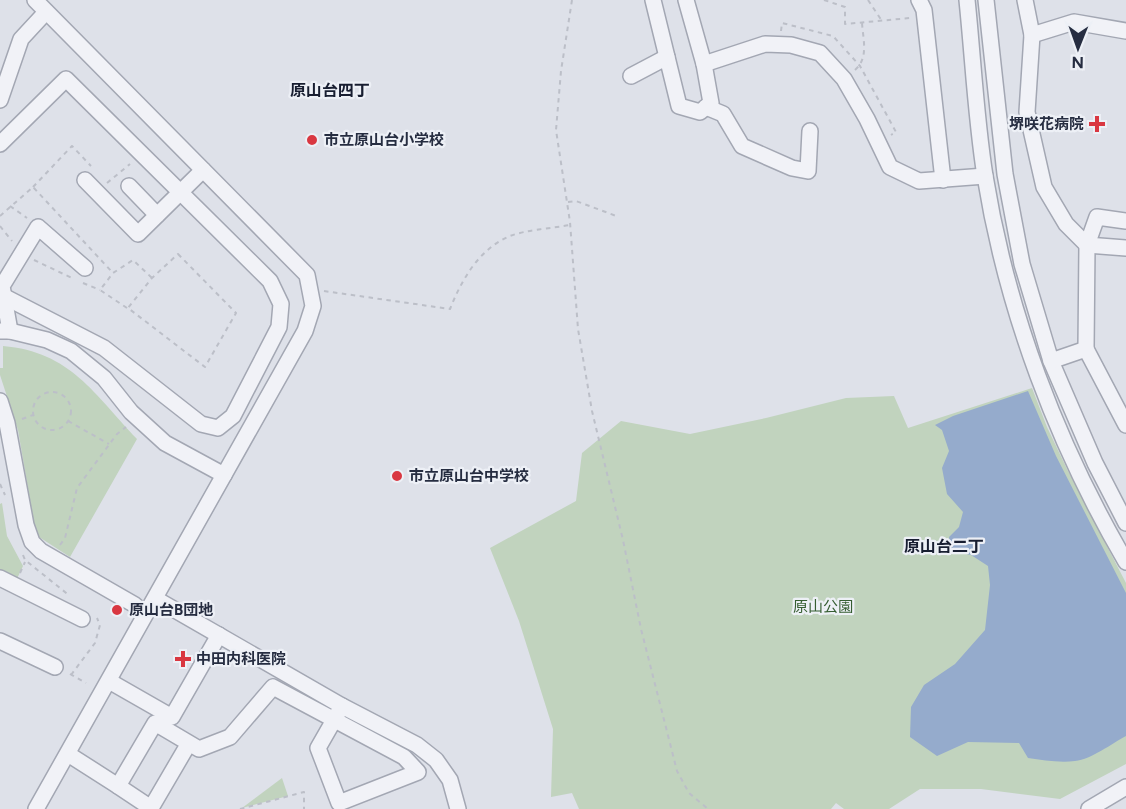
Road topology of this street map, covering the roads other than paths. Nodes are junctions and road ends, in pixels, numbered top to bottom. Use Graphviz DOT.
graph roads {
  1 [pos="653,0"];
  2 [pos="686,0"];
  3 [pos="919,0"];
  4 [pos="967,0"];
  5 [pos="986,0"];
  6 [pos="1025,0"];
  7 [pos="42,4"];
  8 [pos="1126,32"];
  9 [pos="1032,35"];
  10 [pos="667,57"];
  11 [pos="704,64"];
  12 [pos="631,76"];
  13 [pos="0,99"];
  14 [pos="706,107"];
  15 [pos="810,131"];
  16 [pos="0,144"];
  17 [pos="203,170"];
  18 [pos="985,176"];
  19 [pos="85,180"];
  20 [pos="943,180"];
  21 [pos="129,186"];
  22 [pos="180,193"];
  23 [pos="157,215"];
  24 [pos="1126,221"];
  25 [pos="1087,245"];
  26 [pos="1126,248"];
  27 [pos="85,268"];
  28 [pos="5,297"];
  29 [pos="5,331"];
  30 [pos="1086,349"];
  31 [pos="1051,361"];
  32 [pos="0,401"];
  33 [pos="1126,425"];
  34 [pos="224,475"];
  35 [pos="1126,523"];
  36 [pos="1126,562"];
  37 [pos="7,582"];
  38 [pos="156,599"];
  39 [pos="135,604"];
  40 [pos="82,620"];
  41 [pos="219,635"];
  42 [pos="1,645"];
  43 [pos="55,667"];
  44 [pos="109,681"];
  45 [pos="338,712"];
  46 [pos="189,743"];
  47 [pos="68,754"];
  48 [pos="118,786"];
  49 [pos="1126,787"];
  50 [pos="151,808"];
  51 [pos="36,809"];
  52 [pos="458,809"];
  53 [pos="1089,809"];
  1 -- 10 [label="street"];
  2 -- 11 [label="street"];
  3 -- 20 [label="street"];
  4 -- 18 [label="street"];
  5 -- 31 [label="street"];
  6 -- 9 [label="street"];
  7 -- 13 [label="street"];
  7 -- 17 [label="street"];
  8 -- 9 [label="street"];
  9 -- 25 [label="street"];
  10 -- 12 [label="street"];
  10 -- 14 [label="street"];
  11 -- 14 [label="street"];
  11 -- 20 [label="street"];
  14 -- 15 [label="street"];
  16 -- 22 [label="street"];
  17 -- 22 [label="street"];
  17 -- 34 [label="street"];
  18 -- 20 [label="street"];
  18 -- 36 [label="street"];
  19 -- 23 [label="street"];
  21 -- 23 [label="street"];
  22 -- 23 [label="street"];
  22 -- 28 [label="street"];
  24 -- 25 [label="street"];
  25 -- 26 [label="street"];
  25 -- 30 [label="street"];
  27 -- 28 [label="street"];
  28 -- 29 [label="street"];
  29 -- 34 [label="street"];
  30 -- 31 [label="street"];
  30 -- 33 [label="street"];
  31 -- 35 [label="street"];
  32 -- 39 [label="street"];
  34 -- 38 [label="street"];
  37 -- 40 [label="street"];
  38 -- 41 [label="street"];
  38 -- 44 [label="street"];
  41 -- 44 [label="street"];
  41 -- 45 [label="street"];
  42 -- 43 [label="street"];
  44 -- 47 [label="street"];
  45 -- 45 [label="street"];
  45 -- 46 [label="street"];
  45 -- 52 [label="street"];
  46 -- 48 [label="street"];
  46 -- 50 [label="street"];
  47 -- 48 [label="street"];
  47 -- 51 [label="street"];
  48 -- 50 [label="street"];
  49 -- 53 [label="street"];
}
